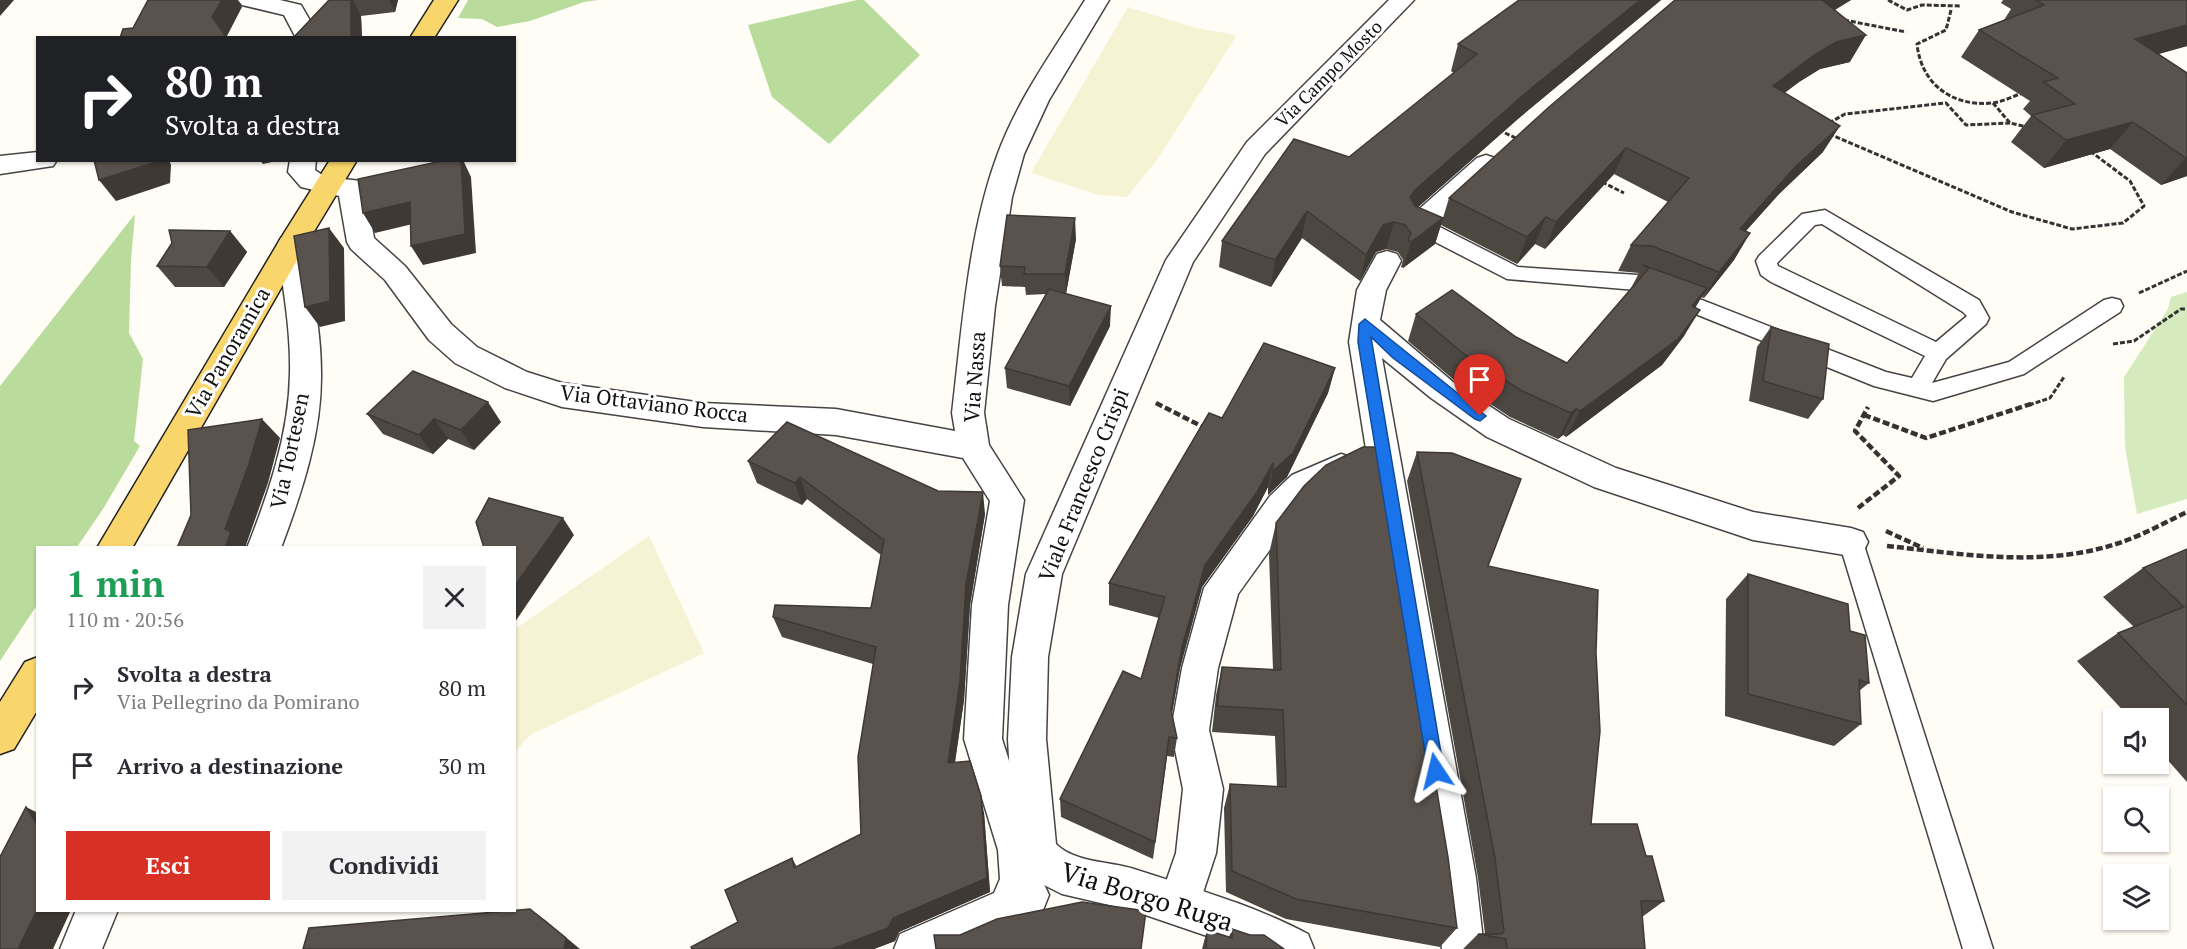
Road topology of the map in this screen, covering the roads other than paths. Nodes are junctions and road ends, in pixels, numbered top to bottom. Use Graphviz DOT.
graph roads {
  1 [pos="250,0"];
  2 [pos="446,0"];
  3 [pos="1097,0"];
  4 [pos="1402,0"];
  5 [pos="285,3"];
  6 [pos="303,36"];
  7 [pos="424,36"];
  8 [pos="1512,141"];
  9 [pos="1256,148"];
  10 [pos="36,161"];
  11 [pos="303,162"];
  12 [pos="343,162"];
  13 [pos="0,165"];
  14 [pos="327,187"];
  15 [pos="1419,225"];
  16 [pos="291,245"];
  17 [pos="1387,261"];
  18 [pos="2112,306"];
  19 [pos="1365,324"];
  20 [pos="1938,353"];
  21 [pos="1918,388"];
  22 [pos="973,447"];
  23 [pos="1382,452"];
  24 [pos="1850,528"];
  25 [pos="115,546"];
  26 [pos="265,546"];
  27 [pos="36,677"];
  28 [pos="0,736"];
  29 [pos="1040,859"];
  30 [pos="1179,905"];
  31 [pos="96,912"];
  32 [pos="81,949"];
  33 [pos="915,949"];
  34 [pos="1293,949"];
  35 [pos="1462,949"];
  36 [pos="1978,949"];
  1 -- 5 [label="street"];
  2 -- 7 [label="main road"];
  3 -- 22 [label="street, Via Nassa"];
  4 -- 9 [label="street, Via Campo Mosto"];
  5 -- 6 [label="street"];
  8 -- 15 [label="street"];
  9 -- 29 [label="street, Viale Francesco Crispi"];
  10 -- 13 [label="street"];
  11 -- 14 [label="street"];
  12 -- 14 [label="main road, Via Panoramica"];
  14 -- 16 [label="main road, Via Panoramica"];
  14 -- 22 [label="street, Via Ottaviano Rocca"];
  15 -- 21 [label="lane"];
  16 -- 25 [label="main road, Via Panoramica"];
  16 -- 26 [label="street, Via Tortesen"];
  17 -- 19 [label="street"];
  18 -- 21 [label="lane"];
  19 -- 23 [label="street"];
  19 -- 24 [label="street"];
  20 -- 20 [label="lane"];
  20 -- 21 [label="lane"];
  22 -- 29 [label="street, Via Nassa"];
  23 -- 30 [label="street"];
  23 -- 35 [label="street"];
  24 -- 36 [label="lane"];
  27 -- 28 [label="main road"];
  29 -- 30 [label="street, Via Borgo Ruga"];
  29 -- 33 [label="street"];
  30 -- 34 [label="street, Via Borgo Ruga"];
  31 -- 32 [label="street"];
}
